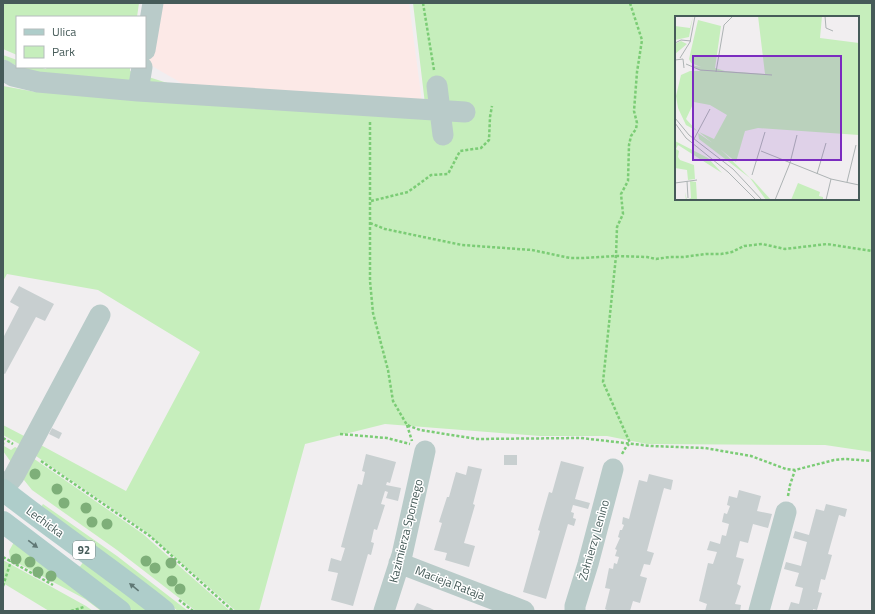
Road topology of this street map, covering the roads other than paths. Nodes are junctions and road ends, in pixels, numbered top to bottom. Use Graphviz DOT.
graph roads {
  1 [pos="153,3"];
  2 [pos="146,44"];
  3 [pos="142,68"];
  4 [pos="6,74"];
  5 [pos="437,86"];
  6 [pos="138,91"];
  7 [pos="440,110"];
  8 [pos="465,112"];
  9 [pos="443,135"];
  10 [pos="100,315"];
  11 [pos="419,448"];
  12 [pos="613,469"];
  13 [pos="3,490"];
  14 [pos="786,512"];
  15 [pos="3,522"];
  16 [pos="400,564"];
  17 [pos="120,611"];
  18 [pos="164,611"];
  19 [pos="384,611"];
  20 [pos="524,611"];
  21 [pos="575,611"];
  22 [pos="759,611"];
  1 -- 2 [label="street"];
  3 -- 6 [label="street"];
  4 -- 6 [label="street"];
  5 -- 7 [label="street"];
  6 -- 7 [label="street"];
  7 -- 8 [label="street"];
  7 -- 9 [label="street"];
  10 -- 13 [label="street"];
  11 -- 16 [label="street, Kazimierza Spornego"];
  12 -- 21 [label="street, Żołnierzy Lenino"];
  18 -- 13 [label="main road, Lechicka / 92, one-way"];
  14 -- 22 [label="street"];
  15 -- 17 [label="main road, Lechicka / 92, one-way"];
  16 -- 19 [label="street, Kazimierza Spornego"];
  16 -- 20 [label="street, Macieja Rataja"];
}
